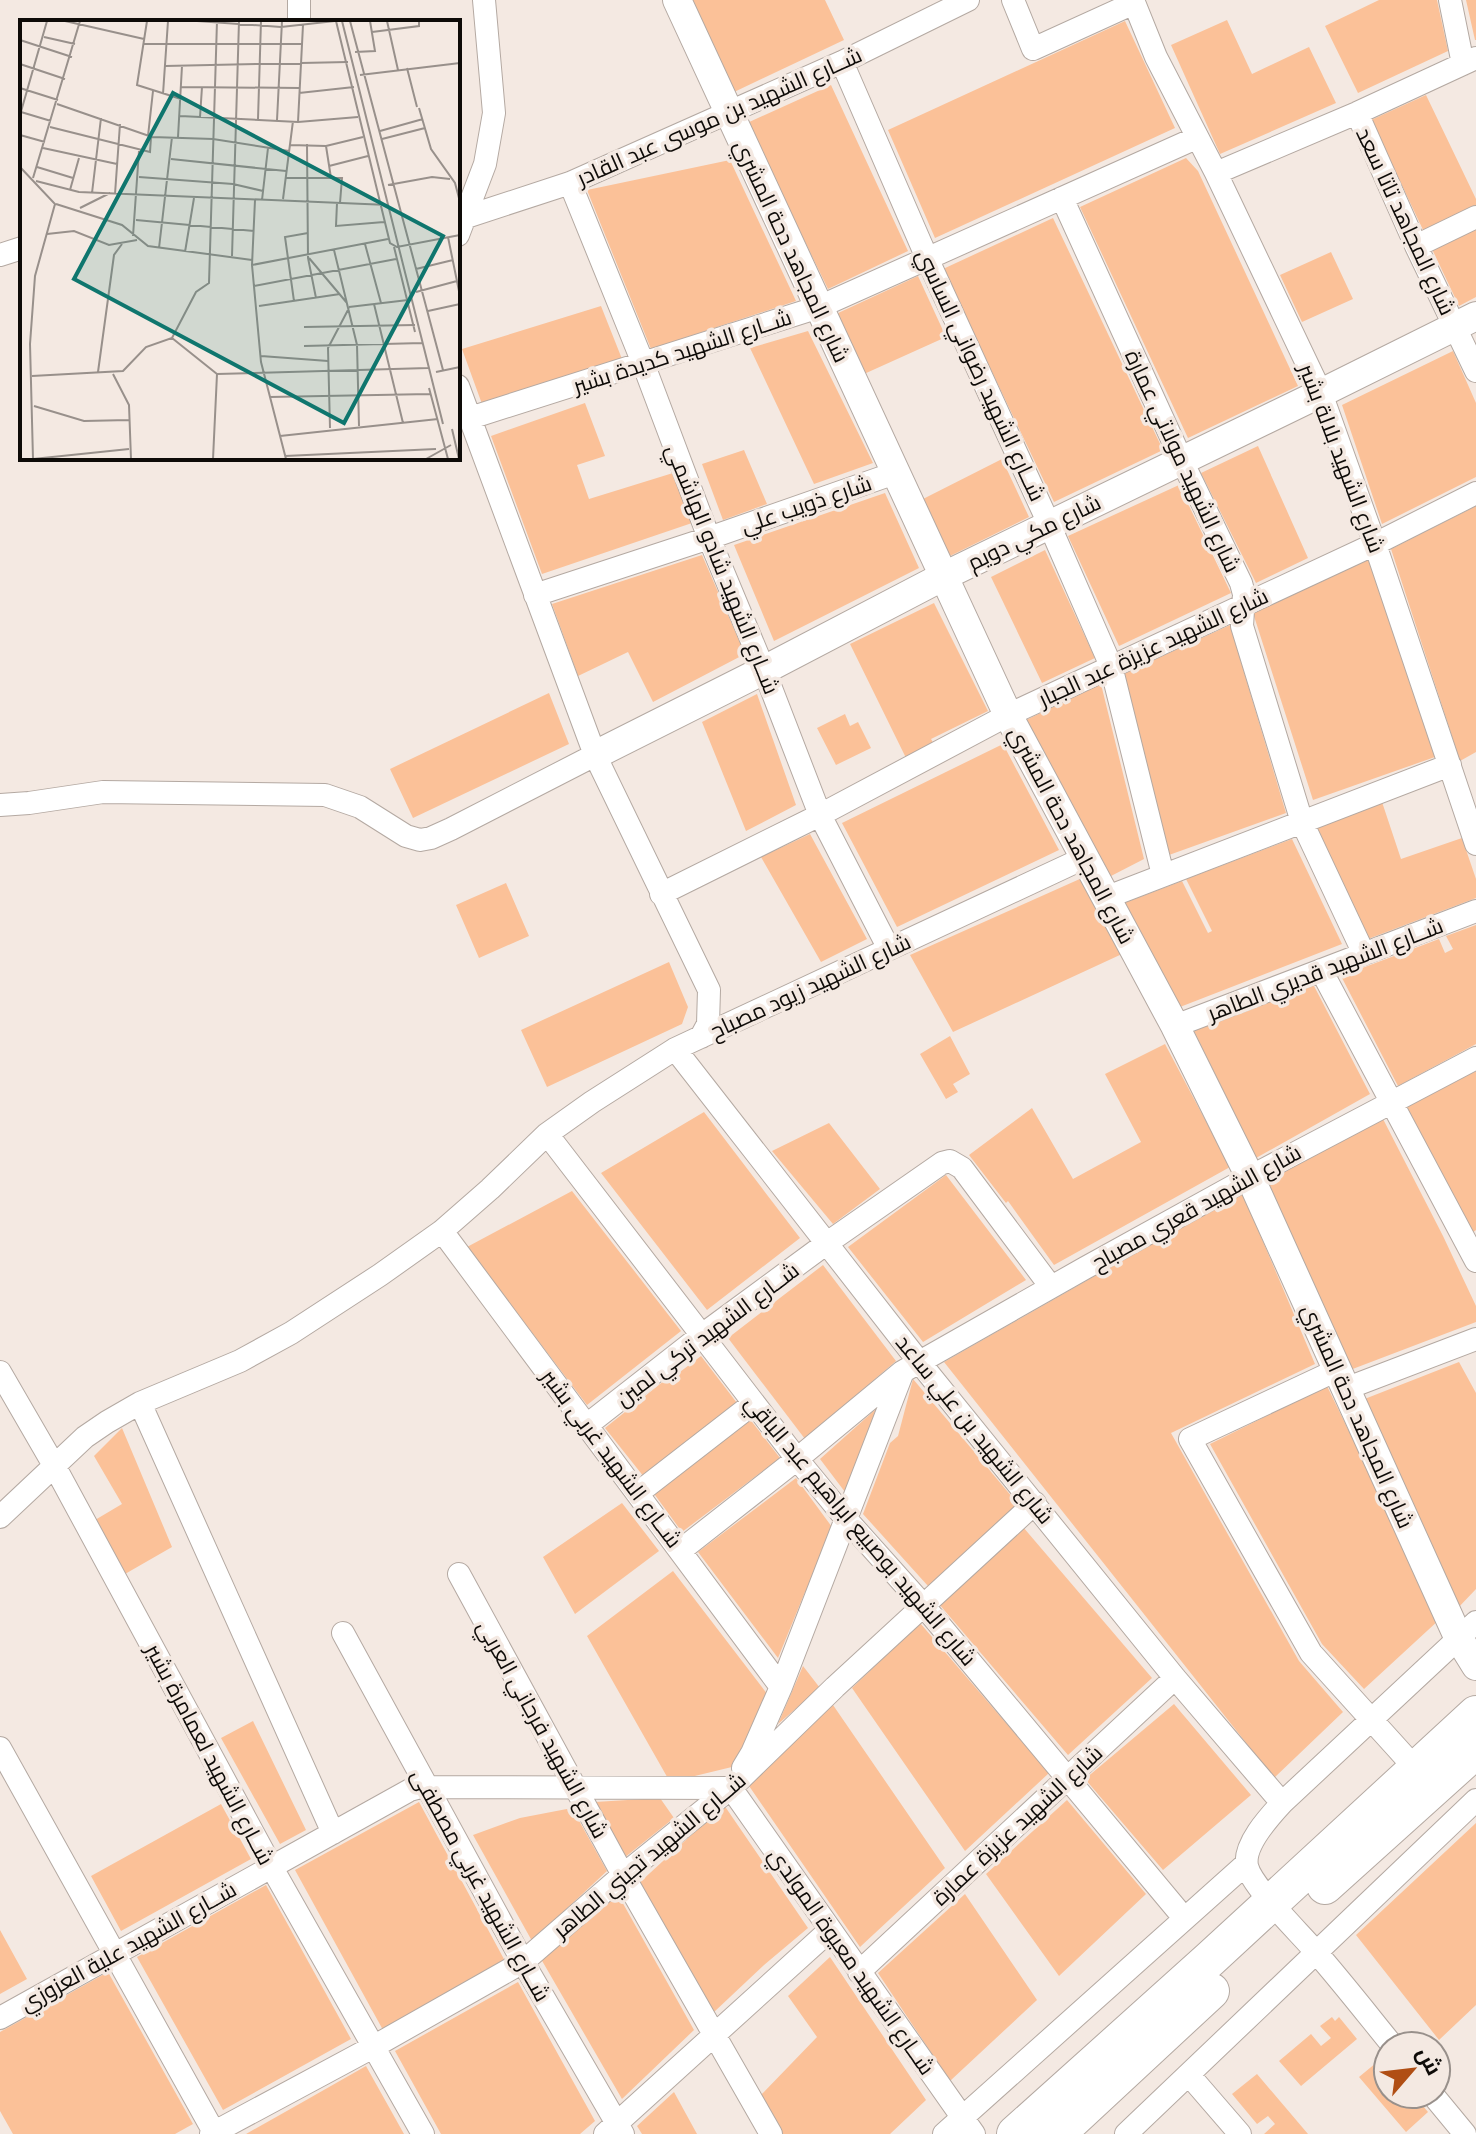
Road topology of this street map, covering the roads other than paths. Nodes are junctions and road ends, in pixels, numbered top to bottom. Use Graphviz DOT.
graph roads {
  1 [pos="484,0"];
  2 [pos="677,0"];
  3 [pos="968,0"];
  4 [pos="1013,0"];
  5 [pos="1450,0"];
  6 [pos="1133,2"];
  7 [pos="1470,61"];
  8 [pos="842,62"];
  9 [pos="728,113"];
  10 [pos="1357,113"];
  11 [pos="1196,138"];
  12 [pos="1216,173"];
  13 [pos="570,183"];
  14 [pos="1062,198"];
  15 [pos="1476,217"];
  16 [pos="461,227"];
  17 [pos="1416,246"];
  18 [pos="20,249"];
  19 [pos="0,255"];
  20 [pos="927,258"];
  21 [pos="819,307"];
  22 [pos="1465,321"];
  23 [pos="643,363"];
  24 [pos="1476,371"];
  25 [pos="460,391"];
  26 [pos="1321,393"];
  27 [pos="470,418"];
  28 [pos="1182,461"];
  29 [pos="895,473"];
  30 [pos="1476,493"];
  31 [pos="1049,524"];
  32 [pos="709,538"];
  33 [pos="1375,544"];
  34 [pos="944,576"];
  35 [pos="535,595"];
  36 [pos="1244,604"];
  37 [pos="1111,666"];
  38 [pos="764,670"];
  39 [pos="1008,715"];
  40 [pos="595,755"];
  41 [pos="1450,765"];
  42 [pos="0,805"];
  43 [pos="820,815"];
  44 [pos="1302,822"];
  45 [pos="1476,844"];
  46 [pos="1084,858"];
  47 [pos="1163,875"];
  48 [pos="661,894"];
  49 [pos="1105,898"];
  50 [pos="1476,911"];
  51 [pos="889,949"];
  52 [pos="1364,954"];
  53 [pos="1321,970"];
  54 [pos="1175,1026"];
  55 [pos="701,1037"];
  56 [pos="675,1049"];
  57 [pos="1476,1058"];
  58 [pos="1393,1102"];
  59 [pos="547,1134"];
  60 [pos="1250,1177"];
  61 [pos="442,1231"];
  62 [pos="827,1243"];
  63 [pos="1474,1253"];
  64 [pos="1051,1287"];
  65 [pos="702,1335"];
  66 [pos="1476,1339"];
  67 [pos="911,1368"];
  68 [pos="0,1372"];
  69 [pos="1341,1380"];
  70 [pos="140,1403"];
  71 [pos="754,1403"];
  72 [pos="587,1425"];
  73 [pos="797,1459"];
  74 [pos="55,1467"];
  75 [pos="638,1493"];
  76 [pos="1035,1503"];
  77 [pos="0,1517"];
  78 [pos="847,1520"];
  79 [pos="681,1550"];
  80 [pos="459,1574"];
  81 [pos="923,1605"];
  82 [pos="1467,1630"];
  83 [pos="343,1633"];
  84 [pos="1476,1666"];
  85 [pos="1175,1678"];
  86 [pos="781,1687"];
  87 [pos="1476,1714"];
  88 [pos="1371,1719"];
  89 [pos="0,1748"];
  90 [pos="1476,1750"];
  91 [pos="1416,1769"];
  92 [pos="1067,1778"];
  93 [pos="427,1787"];
  94 [pos="575,1788"];
  95 [pos="731,1788"];
  96 [pos="1476,1800"];
  97 [pos="1282,1803"];
  98 [pos="333,1833"];
  99 [pos="1246,1864"];
  100 [pos="271,1866"];
  101 [pos="623,1875"];
  102 [pos="1279,1911"];
  103 [pos="1184,1918"];
  104 [pos="830,1930"];
  105 [pos="1316,1952"];
  106 [pos="114,1954"];
  107 [pos="523,1962"];
  108 [pos="859,1972"];
  109 [pos="0,2018"];
  110 [pos="1380,2030"];
  111 [pos="715,2035"];
  112 [pos="373,2047"];
  113 [pos="1189,2075"];
  114 [pos="1445,2110"];
  115 [pos="968,2126"];
  116 [pos="615,2130"];
  117 [pos="213,2134"];
  118 [pos="423,2134"];
  119 [pos="771,2134"];
  120 [pos="944,2134"];
  121 [pos="1015,2134"];
  122 [pos="1057,2134"];
  123 [pos="1126,2134"];
  124 [pos="1240,2134"];
  125 [pos="1465,2134"];
  1 -- 16 [label="street"];
  2 -- 9 [label="street, شارع المجاهد دحة المشري"];
  3 -- 8 [label="street, شــارع الشهيد بن موسى عبد القادر"];
  4 -- 6 [label="street"];
  5 -- 7 [label="street"];
  6 -- 11 [label="street, شارع الشهيد بلالة بشير"];
  7 -- 10 [label="street"];
  8 -- 9 [label="street, شــارع الشهيد بن موسى عبد القادر"];
  8 -- 20 [label="street, شــارع الشهيد رضواني الساسي"];
  9 -- 13 [label="street, شــارع الشهيد بن موسى عبد القادر"];
  9 -- 21 [label="street, شارع المجاهد دحة المشري"];
  10 -- 12 [label="street"];
  10 -- 17 [label="street, شارع المجاهد تاتا سعد"];
  11 -- 12 [label="street, شارع الشهيد بلالة بشير"];
  11 -- 14 [label="street, شــارع الشهيد كديدة بشير"];
  12 -- 26 [label="street, شارع الشهيد بلالة بشير"];
  13 -- 16 [label="street, شــارع الشهيد بن موسى عبد القادر"];
  13 -- 23 [label="street, شــارع الشهيد شادو الهاشمي"];
  14 -- 20 [label="street, شــارع الشهيد كديدة بشير"];
  14 -- 28 [label="street, شارع الشهيد مولاتي عمارة"];
  15 -- 17 [label="street"];
  17 -- 22 [label="street, شارع المجاهد تاتا سعد"];
  18 -- 19 [label="street"];
  20 -- 21 [label="street, شــارع الشهيد كديدة بشير"];
  20 -- 31 [label="street, شــارع الشهيد رضواني الساسي"];
  21 -- 23 [label="street, شــارع الشهيد كديدة بشير"];
  21 -- 29 [label="street, شارع المجاهد دحة المشري"];
  22 -- 24 [label="street, شارع المجاهد تاتا سعد"];
  22 -- 26 [label="street, شارع مكي دويم"];
  23 -- 27 [label="street, شــارع الشهيد كديدة بشير"];
  23 -- 32 [label="street, شــارع الشهيد شادو الهاشمي"];
  25 -- 27 [label="street"];
  26 -- 28 [label="street, شارع مكي دويم"];
  26 -- 33 [label="street, شارع الشهيد بلالة بشير"];
  27 -- 35 [label="street"];
  28 -- 31 [label="street, شارع مكي دويم"];
  28 -- 36 [label="street, شارع الشهيد مولاتي عمارة"];
  29 -- 32 [label="street, شارع ذويب علي"];
  29 -- 34 [label="street, شارع المجاهد دحة المشري"];
  30 -- 33 [label="street, شارع الشهيد عزيزة عبد الجبار"];
  31 -- 34 [label="street, شارع مكي دويم"];
  31 -- 37 [label="street, شــارع الشهيد رضواني الساسي"];
  32 -- 35 [label="street, شارع ذويب علي"];
  32 -- 38 [label="street, شــارع الشهيد شادو الهاشمي"];
  33 -- 36 [label="street, شارع الشهيد عزيزة عبد الجبار"];
  33 -- 41 [label="street, شارع الشهيد بلالة بشير"];
  34 -- 38 [label="street, شارع مكي دويم"];
  34 -- 39 [label="street, شارع المجاهد دحة المشري"];
  35 -- 40 [label="street"];
  36 -- 37 [label="street, شارع الشهيد عزيزة عبد الجبار"];
  36 -- 44 [label="street, شارع الشهيد مولاتي عمارة"];
  37 -- 39 [label="street, شارع الشهيد عزيزة عبد الجبار"];
  37 -- 47 [label="street, شــارع الشهيد رضواني الساسي"];
  38 -- 40 [label="street, شارع مكي دويم"];
  38 -- 43 [label="street, شــارع الشهيد شادو الهاشمي"];
  39 -- 43 [label="street, شارع الشهيد عزيزة عبد الجبار"];
  39 -- 46 [label="street, شارع المجاهد دحة المشري"];
  40 -- 42 [label="street"];
  40 -- 48 [label="street"];
  41 -- 44 [label="street"];
  41 -- 45 [label="street, شارع الشهيد بلالة بشير"];
  43 -- 48 [label="street, شارع الشهيد عزيزة عبد الجبار"];
  43 -- 51 [label="street, شــارع الشهيد شادو الهاشمي"];
  44 -- 47 [label="street"];
  44 -- 52 [label="street, شارع الشهيد مولاتي عمارة"];
  46 -- 49 [label="street, شارع المجاهد دحة المشري"];
  46 -- 51 [label="street, شارع الشهيد زيود مصباح"];
  47 -- 49 [label="street"];
  48 -- 55 [label="street"];
  49 -- 54 [label="street, شارع المجاهد دحة المشري"];
  50 -- 52 [label="street, شــارع الشهيد قديري الطاهر"];
  51 -- 55 [label="street, شارع الشهيد زيود مصباح"];
  52 -- 53 [label="street, شــارع الشهيد قديري الطاهر"];
  53 -- 54 [label="street, شــارع الشهيد قديري الطاهر"];
  53 -- 58 [label="street"];
  54 -- 60 [label="street, شارع المجاهد دحة المشري"];
  55 -- 56 [label="street, شارع الشهيد زيود مصباح"];
  56 -- 59 [label="street, شارع الشهيد زيود مصباح"];
  56 -- 62 [label="street, شارع الشهيد بن علي ساعد"];
  57 -- 58 [label="street, شارع الشهيد قعري مصباح"];
  58 -- 60 [label="street, شارع الشهيد قعري مصباح"];
  58 -- 63 [label="street"];
  59 -- 61 [label="street, شارع الشهيد زيود مصباح"];
  59 -- 65 [label="street, شارع الشهيد بوصبيع ابراهيم عبد الباقي"];
  60 -- 64 [label="street, شارع الشهيد قعري مصباح"];
  60 -- 69 [label="street, شارع المجاهد دحة المشري"];
  61 -- 70 [label="street, شارع الشهيد زيود مصباح"];
  61 -- 72 [label="street, شــارع الشهيد غربي بشير"];
  62 -- 64 [label="street, شــارع الشهيد تركي لمين"];
  62 -- 65 [label="street, شــارع الشهيد تركي لمين"];
  62 -- 67 [label="street, شارع الشهيد بن علي ساعد"];
  64 -- 67 [label="street, شارع الشهيد قعري مصباح"];
  65 -- 71 [label="street, شارع الشهيد بوصبيع ابراهيم عبد الباقي"];
  65 -- 72 [label="street, شــارع الشهيد تركي لمين"];
  66 -- 69 [label="street"];
  67 -- 73 [label="street, شارع الشهيد قعري مصباح"];
  67 -- 76 [label="street, شارع الشهيد بن علي ساعد"];
  67 -- 78 [label="street"];
  68 -- 74 [label="street, شــارع الشهيد لعمامرة بشير"];
  69 -- 82 [label="street, شارع المجاهد دحة المشري"];
  69 -- 88 [label="street"];
  70 -- 74 [label="street, شارع الشهيد زيود مصباح"];
  70 -- 98 [label="street"];
  71 -- 73 [label="street, شارع الشهيد بوصبيع ابراهيم عبد الباقي"];
  71 -- 75 [label="street"];
  72 -- 75 [label="street, شــارع الشهيد غربي بشير"];
  73 -- 78 [label="street, شارع الشهيد بوصبيع ابراهيم عبد الباقي"];
  73 -- 79 [label="street, شارع الشهيد قعري مصباح"];
  74 -- 77 [label="street, شارع الشهيد زيود مصباح"];
  74 -- 100 [label="street, شــارع الشهيد لعمامرة بشير"];
  75 -- 79 [label="street, شــارع الشهيد غربي بشير"];
  76 -- 81 [label="street, شــارع الشهيد تجيني الطاهر"];
  76 -- 85 [label="street, شارع الشهيد بن علي ساعد"];
  78 -- 81 [label="street, شارع الشهيد بوصبيع ابراهيم عبد الباقي"];
  78 -- 86 [label="street"];
  79 -- 86 [label="street, شــارع الشهيد غربي بشير"];
  80 -- 94 [label="street, شارع الشهيد فرجاني العربي"];
  81 -- 92 [label="street, شارع الشهيد بوصبيع ابراهيم عبد الباقي"];
  81 -- 95 [label="street, شــارع الشهيد تجيني الطاهر"];
  82 -- 84 [label="street, شارع المجاهد دحة المشري"];
  82 -- 88 [label="street"];
  83 -- 93 [label="street, شــارع الشهيد غربي مصطفى"];
  85 -- 92 [label="street, شارع الشهيد عزيزة عمارة"];
  85 -- 97 [label="street, شارع الشهيد بن علي ساعد"];
  86 -- 95 [label="street"];
  87 -- 91 [label="highway"];
  88 -- 91 [label="street"];
  88 -- 97 [label="street"];
  89 -- 106 [label="street"];
  90 -- 102 [label="highway"];
  91 -- 102 [label="highway"];
  92 -- 103 [label="street, شارع الشهيد بوصبيع ابراهيم عبد الباقي"];
  92 -- 108 [label="street, شارع الشهيد عزيزة عمارة"];
  93 -- 94 [label="street"];
  93 -- 98 [label="street, شــارع الشهيد علية العزوزي"];
  93 -- 107 [label="street, شــارع الشهيد غربي مصطفى"];
  94 -- 95 [label="street"];
  94 -- 101 [label="street, شارع الشهيد فرجاني العربي"];
  95 -- 101 [label="street, شــارع الشهيد تجيني الطاهر"];
  95 -- 104 [label="street, شــارع الشهيد معيوة المولدي"];
  96 -- 105 [label="street"];
  97 -- 99 [label="street"];
  98 -- 100 [label="street, شــارع الشهيد علية العزوزي"];
  99 -- 102 [label="street"];
  99 -- 103 [label="street"];
  100 -- 106 [label="street, شــارع الشهيد علية العزوزي"];
  100 -- 112 [label="street, شــارع الشهيد لعمامرة بشير"];
  101 -- 107 [label="street, شــارع الشهيد تجيني الطاهر"];
  101 -- 111 [label="street, شارع الشهيد فرجاني العربي"];
  102 -- 105 [label="street"];
  102 -- 121 [label="highway"];
  102 -- 122 [label="highway"];
  103 -- 115 [label="street"];
  104 -- 108 [label="street, شــارع الشهيد معيوة المولدي"];
  104 -- 111 [label="street"];
  105 -- 110 [label="street"];
  105 -- 113 [label="street"];
  106 -- 109 [label="street, شــارع الشهيد علية العزوزي"];
  106 -- 117 [label="street"];
  107 -- 112 [label="street, شــارع الشهيد تجيني الطاهر"];
  107 -- 116 [label="street, شــارع الشهيد غربي مصطفى"];
  108 -- 115 [label="street, شــارع الشهيد معيوة المولدي"];
  111 -- 116 [label="street"];
  111 -- 119 [label="street, شارع الشهيد فرجاني العربي"];
  112 -- 117 [label="street, شــارع الشهيد تجيني الطاهر"];
  112 -- 118 [label="street, شــارع الشهيد لعمامرة بشير"];
  113 -- 123 [label="street"];
  113 -- 124 [label="street"];
  114 -- 125 [label="street"];
  115 -- 120 [label="street"];
}
